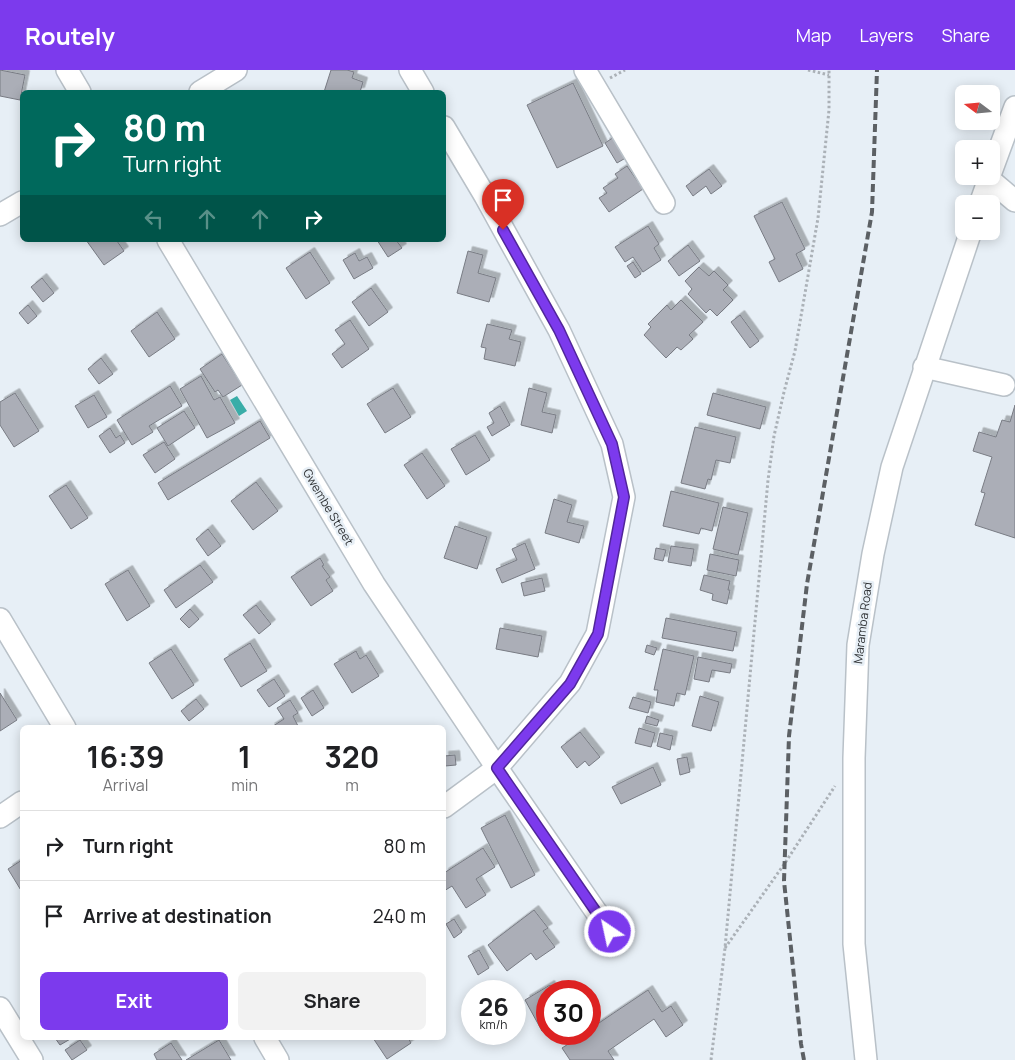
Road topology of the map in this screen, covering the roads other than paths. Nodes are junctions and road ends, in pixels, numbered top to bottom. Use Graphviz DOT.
graph roads {
  1 [pos="67,70"];
  2 [pos="236,70"];
  3 [pos="410,70"];
  4 [pos="585,70"];
  5 [pos="79,90"];
  6 [pos="203,90"];
  7 [pos="422,90"];
  8 [pos="1015,107"];
  9 [pos="446,130"];
  10 [pos="1000,148"];
  11 [pos="999,185"];
  12 [pos="1015,202"];
  13 [pos="20,203"];
  14 [pos="664,203"];
  15 [pos="0,216"];
  16 [pos="968,240"];
  17 [pos="169,242"];
  18 [pos="924,367"];
  19 [pos="1004,384"];
  20 [pos="0,619"];
  21 [pos="63,725"];
  22 [pos="497,768"];
  23 [pos="20,803"];
  24 [pos="446,806"];
  25 [pos="0,817"];
  26 [pos="610,932"];
  27 [pos="0,1008"];
  28 [pos="266,1040"];
  29 [pos="32,1060"];
  30 [pos="278,1060"];
  31 [pos="866,1060"];
  1 -- 5 [label="street"];
  2 -- 6 [label="street"];
  3 -- 7 [label="street"];
  4 -- 14 [label="street"];
  8 -- 10 [label="street"];
  9 -- 22 [label="street"];
  11 -- 12 [label="street"];
  13 -- 15 [label="street"];
  16 -- 18 [label="street, Maramba Road"];
  17 -- 22 [label="street, Gwembe Street"];
  18 -- 19 [label="street"];
  18 -- 31 [label="street, Maramba Road"];
  20 -- 21 [label="street"];
  22 -- 24 [label="street"];
  22 -- 26 [label="street, Gwembe Street"];
  23 -- 25 [label="street"];
  27 -- 29 [label="street"];
  28 -- 30 [label="street"];
}
